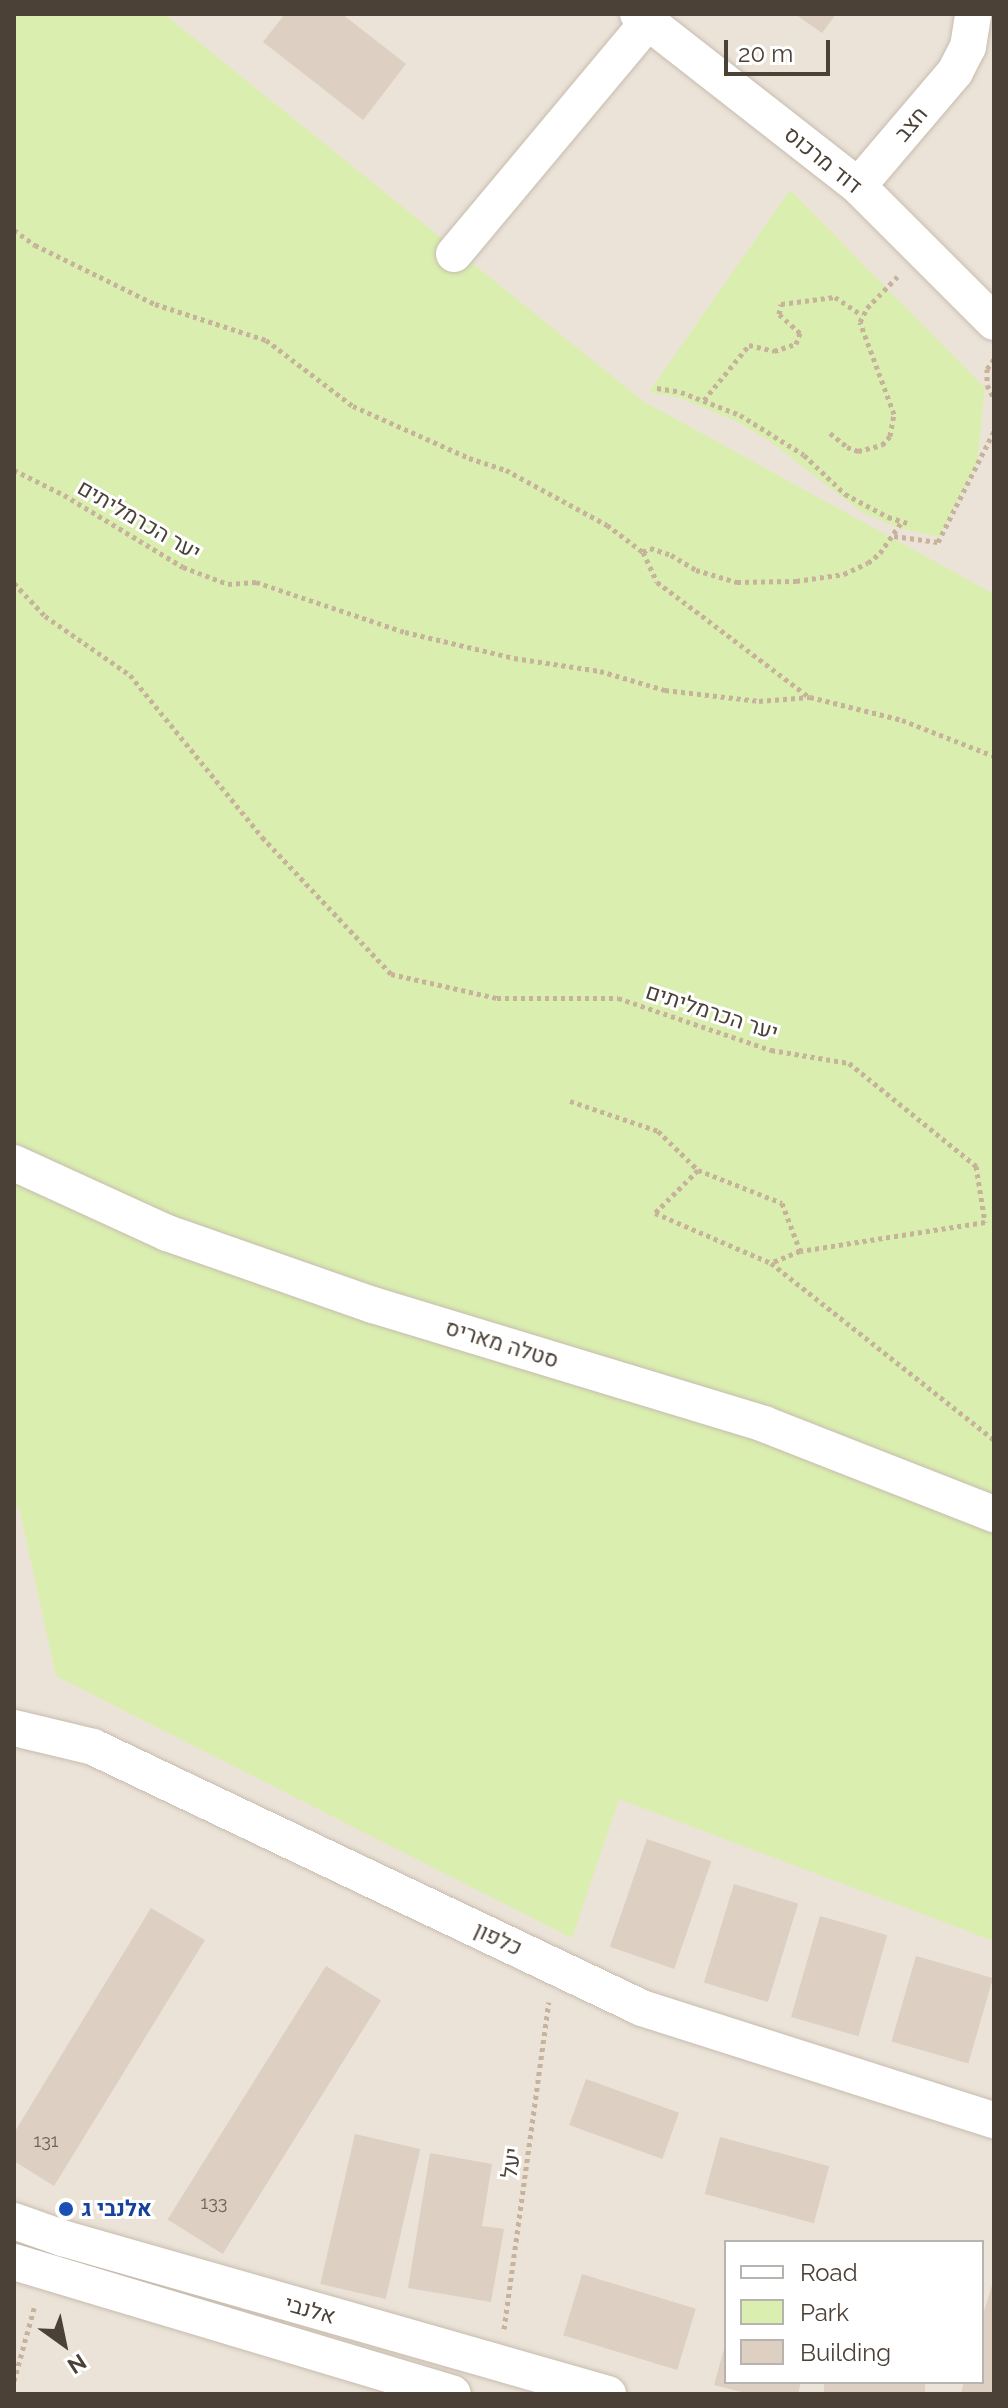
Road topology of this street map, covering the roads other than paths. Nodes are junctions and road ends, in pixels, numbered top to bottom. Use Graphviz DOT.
graph roads {
  1 [pos="973,14"];
  2 [pos="643,18"];
  3 [pos="858,186"];
  4 [pos="454,254"];
  5 [pos="994,322"];
  6 [pos="14,1163"];
  7 [pos="994,1514"];
  8 [pos="14,1728"];
  9 [pos="994,2120"];
  10 [pos="14,2221"];
  11 [pos="29,2267"];
  12 [pos="453,2394"];
  13 [pos="608,2394"];
  1 -- 3 [label="street, חצב"];
  2 -- 3 [label="street, דוד מרכוס"];
  2 -- 4 [label="street"];
  3 -- 5 [label="street, דוד מרכוס"];
  6 -- 7 [label="street, סטלה מאריס"];
  8 -- 9 [label="street, כלפון"];
  10 -- 13 [label="street, אלנבי"];
  11 -- 12 [label="street, אלנבי"];
}
